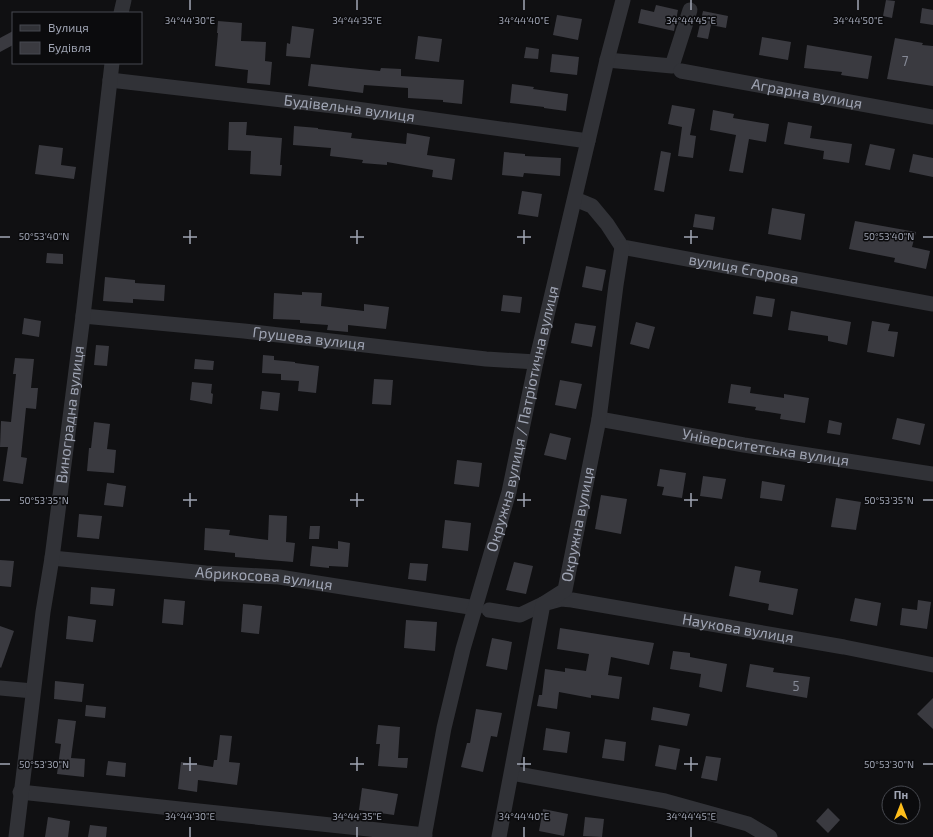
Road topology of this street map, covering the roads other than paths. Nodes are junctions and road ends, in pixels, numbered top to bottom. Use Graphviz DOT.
graph roads {
  1 [pos="124,0"];
  2 [pos="623,0"];
  3 [pos="690,10"];
  4 [pos="121,12"];
  5 [pos="607,60"];
  6 [pos="112,64"];
  7 [pos="681,71"];
  8 [pos="110,80"];
  9 [pos="933,116"];
  10 [pos="588,141"];
  11 [pos="575,199"];
  12 [pos="622,247"];
  13 [pos="933,304"];
  14 [pos="83,316"];
  15 [pos="536,362"];
  16 [pos="599,418"];
  17 [pos="933,474"];
  18 [pos="52,558"];
  19 [pos="543,604"];
  20 [pos="482,609"];
  21 [pos="933,666"];
  22 [pos="0,688"];
  23 [pos="33,691"];
  24 [pos="512,773"];
  25 [pos="20,792"];
  26 [pos="425,836"];
  27 [pos="16,837"];
  28 [pos="499,837"];
  29 [pos="770,837"];
  1 -- 4 [label="street"];
  2 -- 5 [label="street, Окружна вулиця / Патріотична вулиця"];
  3 -- 5 [label="street"];
  5 -- 10 [label="street, Окружна вулиця / Патріотична вулиця"];
  6 -- 8 [label="street, Виноградна вулиця"];
  7 -- 9 [label="street, Аграрна вулиця"];
  8 -- 10 [label="street, Будівельна вулиця"];
  8 -- 14 [label="street, Виноградна вулиця"];
  10 -- 11 [label="street, Окружна вулиця / Патріотична вулиця"];
  11 -- 12 [label="street"];
  11 -- 15 [label="street, Окружна вулиця / Патріотична вулиця"];
  12 -- 13 [label="street, вулиця Єгорова"];
  12 -- 16 [label="street, Окружна вулиця"];
  14 -- 15 [label="street, Грушева вулиця"];
  14 -- 18 [label="street, Виноградна вулиця"];
  15 -- 20 [label="street, Окружна вулиця / Патріотична вулиця"];
  16 -- 17 [label="street, Університетська вулиця"];
  16 -- 19 [label="street, Окружна вулиця"];
  18 -- 20 [label="street, Абрикосова вулиця"];
  18 -- 23 [label="street, Виноградна вулиця"];
  19 -- 20 [label="street, Абрикосова вулиця"];
  19 -- 21 [label="street, Наукова вулиця"];
  19 -- 24 [label="street"];
  20 -- 26 [label="street, Окружна вулиця / Патріотична вулиця"];
  22 -- 23 [label="street"];
  23 -- 25 [label="street, Виноградна вулиця"];
  24 -- 28 [label="street"];
  24 -- 29 [label="street"];
  25 -- 26 [label="street"];
  25 -- 27 [label="street, Виноградна вулиця"];
}
